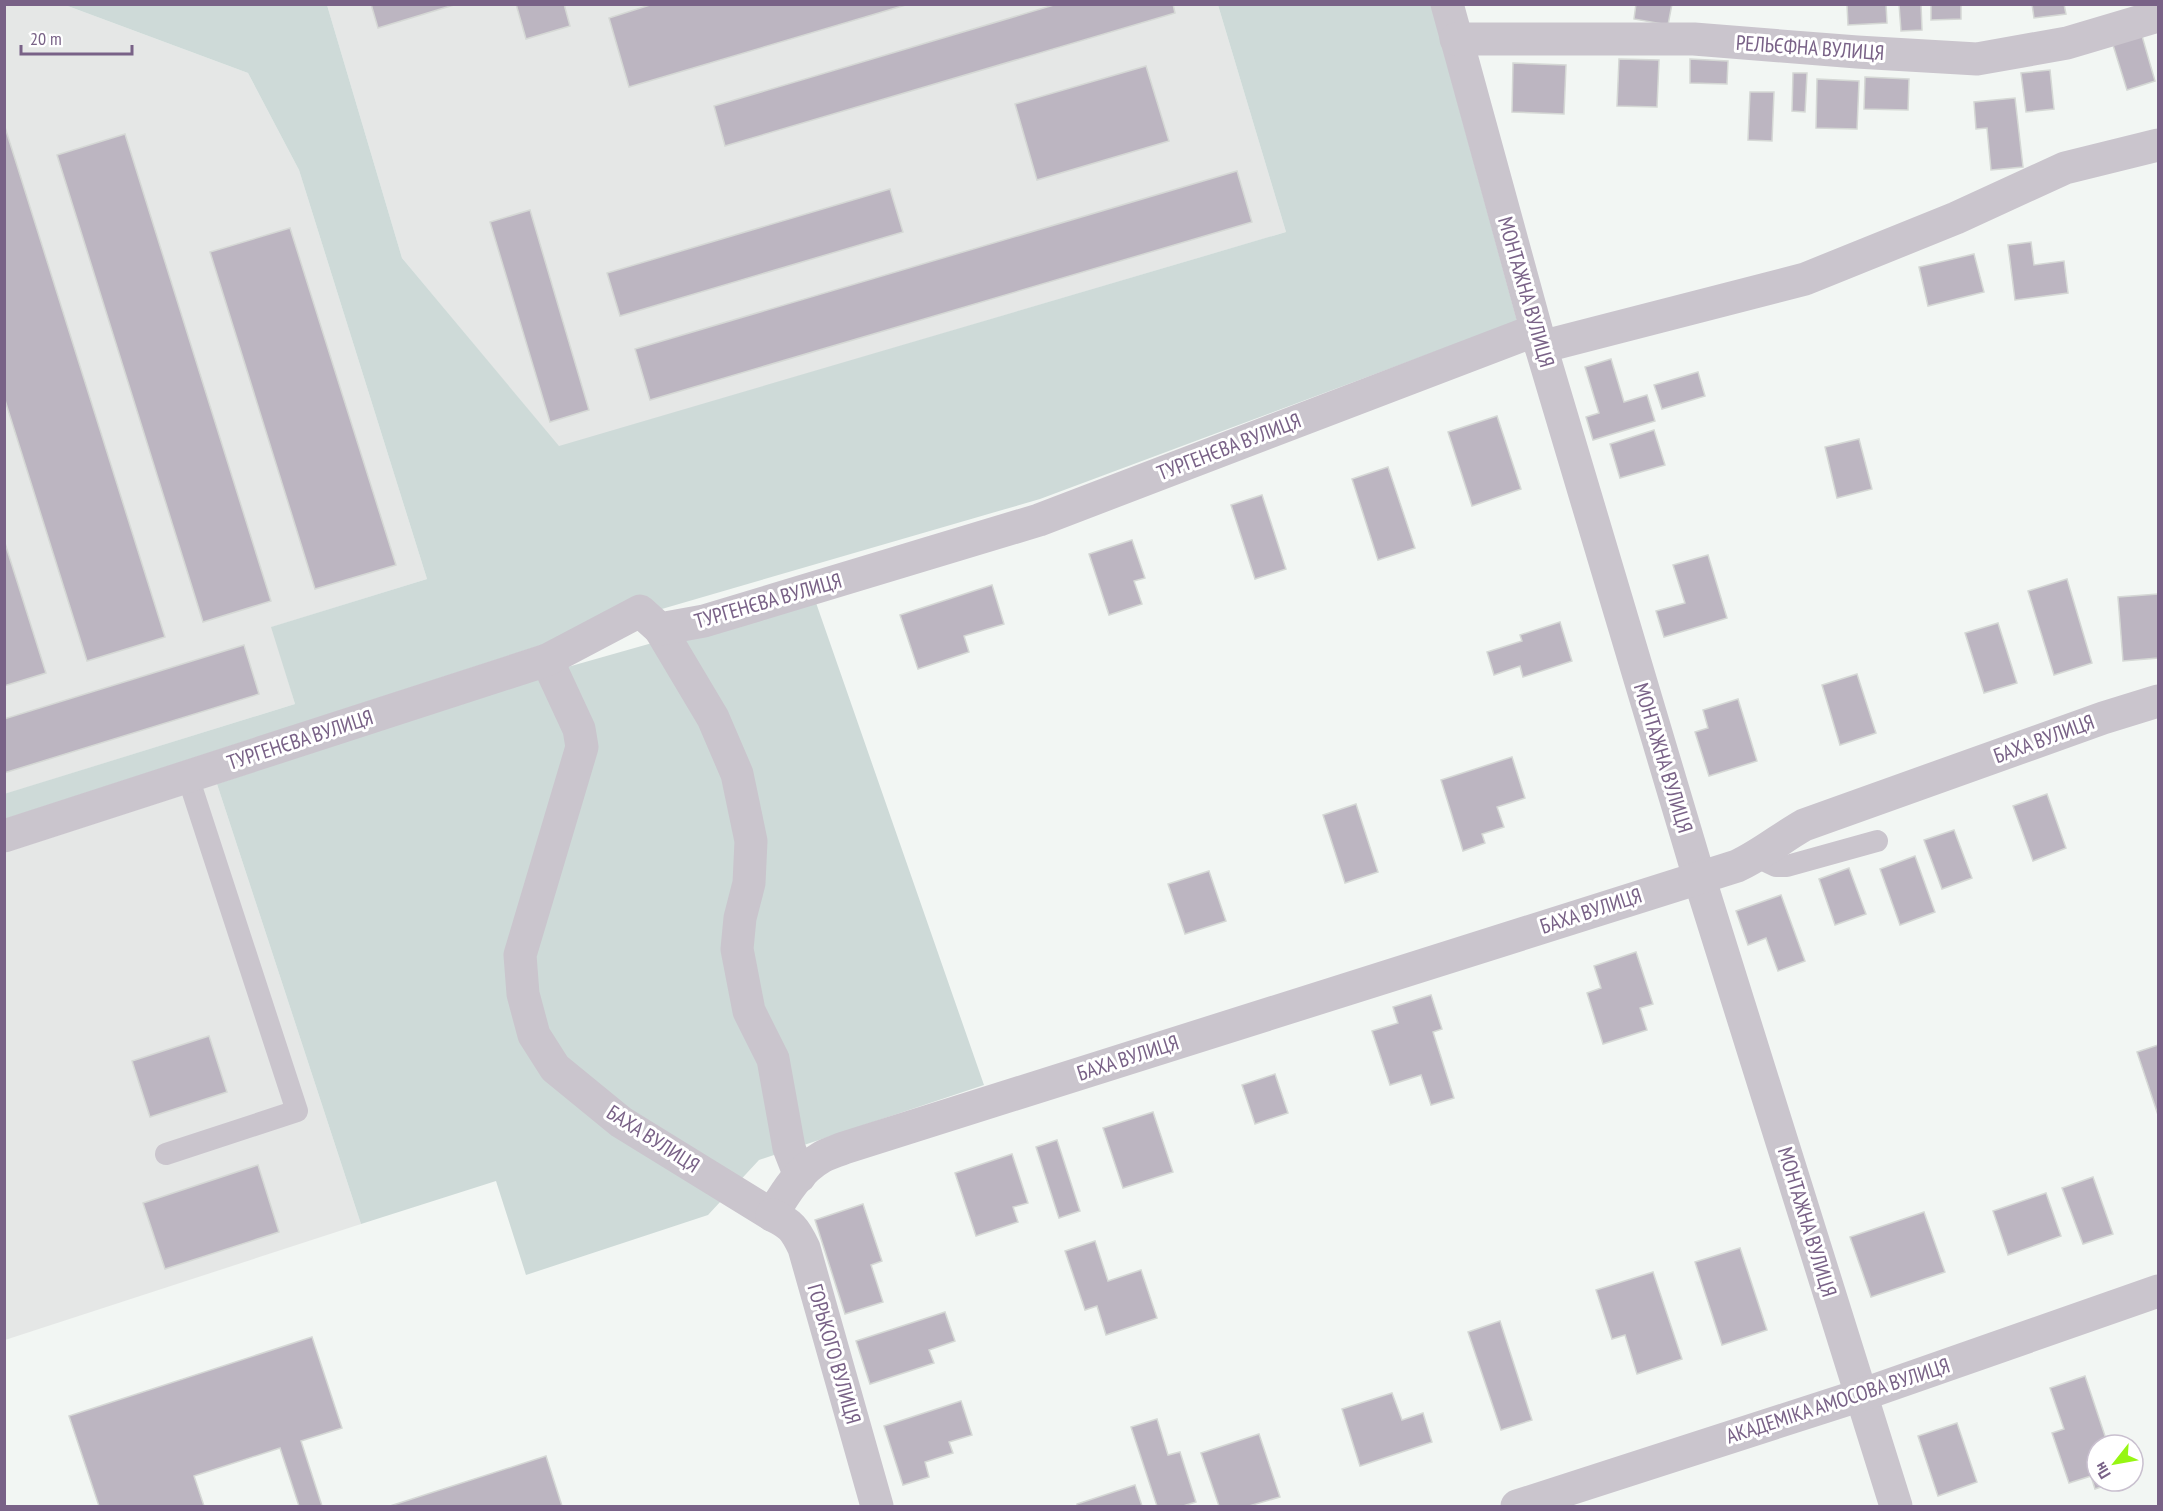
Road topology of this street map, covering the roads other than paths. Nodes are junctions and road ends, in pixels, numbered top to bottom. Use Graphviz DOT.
graph roads {
  1 [pos="1447,4"];
  2 [pos="2158,16"];
  3 [pos="1456,39"];
  4 [pos="2158,145"];
  5 [pos="1538,339"];
  6 [pos="660,629"];
  7 [pos="547,660"];
  8 [pos="2158,700"];
  9 [pos="188,777"];
  10 [pos="4,836"];
  11 [pos="1877,841"];
  12 [pos="1757,857"];
  13 [pos="1699,877"];
  14 [pos="166,1154"];
  15 [pos="800,1176"];
  16 [pos="772,1215"];
  17 [pos="2158,1291"];
  18 [pos="1862,1395"];
  19 [pos="878,1506"];
  20 [pos="1517,1506"];
  21 [pos="1896,1506"];
  1 -- 3 [label="street, МОНТАЖНА ВУЛИЦЯ"];
  2 -- 3 [label="street, РЕЛЬЄФНА ВУЛИЦЯ"];
  3 -- 5 [label="street, МОНТАЖНА ВУЛИЦЯ"];
  4 -- 5 [label="street"];
  5 -- 6 [label="street, ТУРГЕНЄВА ВУЛИЦЯ"];
  5 -- 13 [label="street, МОНТАЖНА ВУЛИЦЯ"];
  6 -- 7 [label="street, ТУРГЕНЄВА ВУЛИЦЯ"];
  6 -- 15 [label="street"];
  7 -- 9 [label="street, ТУРГЕНЄВА ВУЛИЦЯ"];
  7 -- 16 [label="street, БАХА ВУЛИЦЯ"];
  8 -- 12 [label="street, БАХА ВУЛИЦЯ"];
  9 -- 10 [label="street, ТУРГЕНЄВА ВУЛИЦЯ"];
  9 -- 14 [label="lane"];
  11 -- 12 [label="lane"];
  12 -- 13 [label="street, БАХА ВУЛИЦЯ"];
  13 -- 15 [label="street, БАХА ВУЛИЦЯ"];
  13 -- 18 [label="street, МОНТАЖНА ВУЛИЦЯ"];
  15 -- 16 [label="street, БАХА ВУЛИЦЯ"];
  16 -- 19 [label="street, ГОРЬКОГО ВУЛИЦЯ"];
  17 -- 18 [label="street, АКАДЕМІКА АМОСОВА ВУЛИЦЯ"];
  18 -- 20 [label="street, АКАДЕМІКА АМОСОВА ВУЛИЦЯ"];
  18 -- 21 [label="street, МОНТАЖНА ВУЛИЦЯ"];
}
